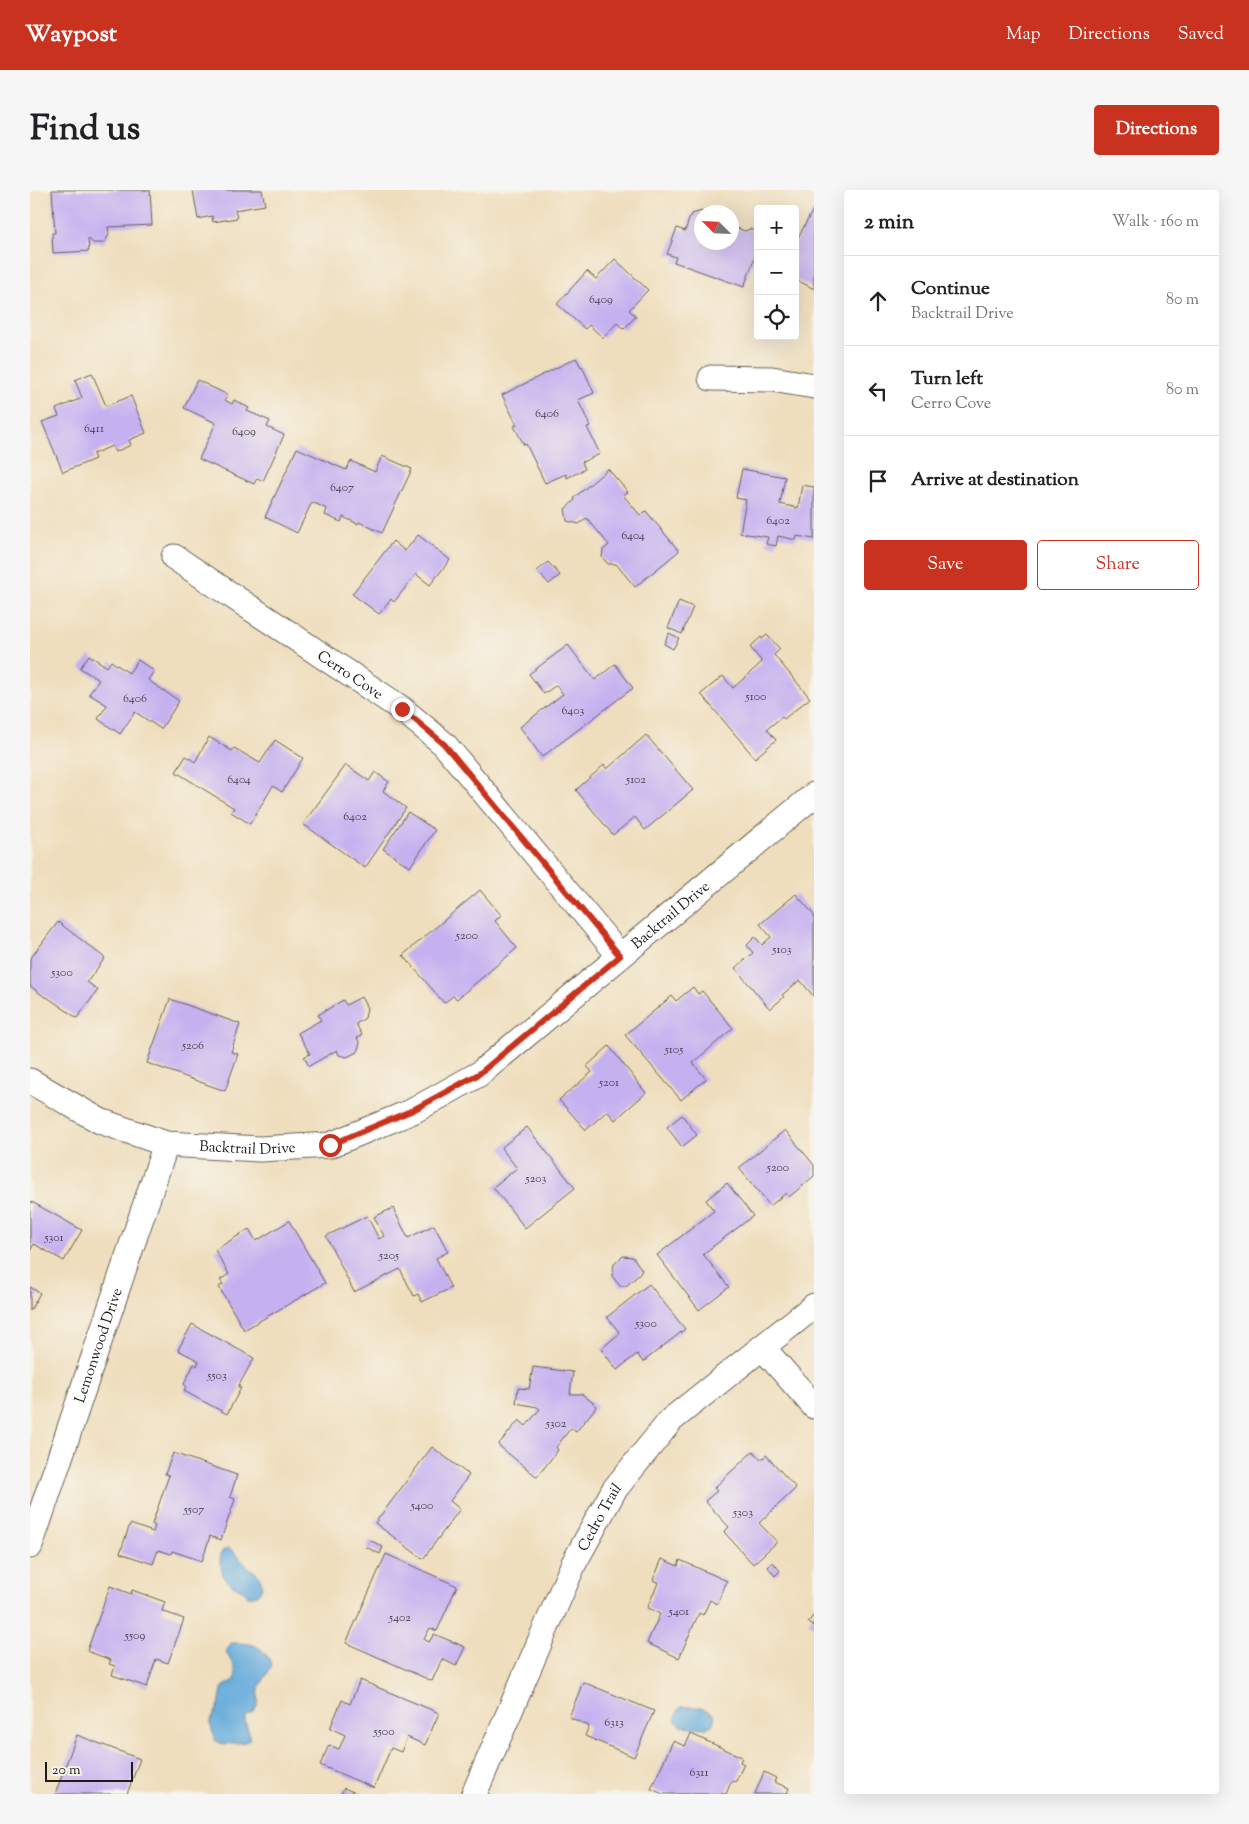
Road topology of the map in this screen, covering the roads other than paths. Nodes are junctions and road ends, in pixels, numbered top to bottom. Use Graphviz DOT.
graph roads {
  1 [pos="711,378"];
  2 [pos="814,386"];
  3 [pos="174,557"];
  4 [pos="814,795"];
  5 [pos="620,956"];
  6 [pos="30,1082"];
  7 [pos="166,1144"];
  8 [pos="814,1306"];
  9 [pos="763,1348"];
  10 [pos="814,1406"];
  11 [pos="30,1546"];
  12 [pos="476,1793"];
  1 -- 2 [label="street"];
  3 -- 5 [label="street, Cerro Cove"];
  4 -- 5 [label="street, Backtrail Drive"];
  5 -- 7 [label="street, Backtrail Drive"];
  6 -- 7 [label="street, Backtrail Drive"];
  7 -- 11 [label="street, Lemonwood Drive"];
  8 -- 9 [label="street, Cedro Trail"];
  9 -- 10 [label="street"];
  9 -- 12 [label="street, Cedro Trail"];
}
